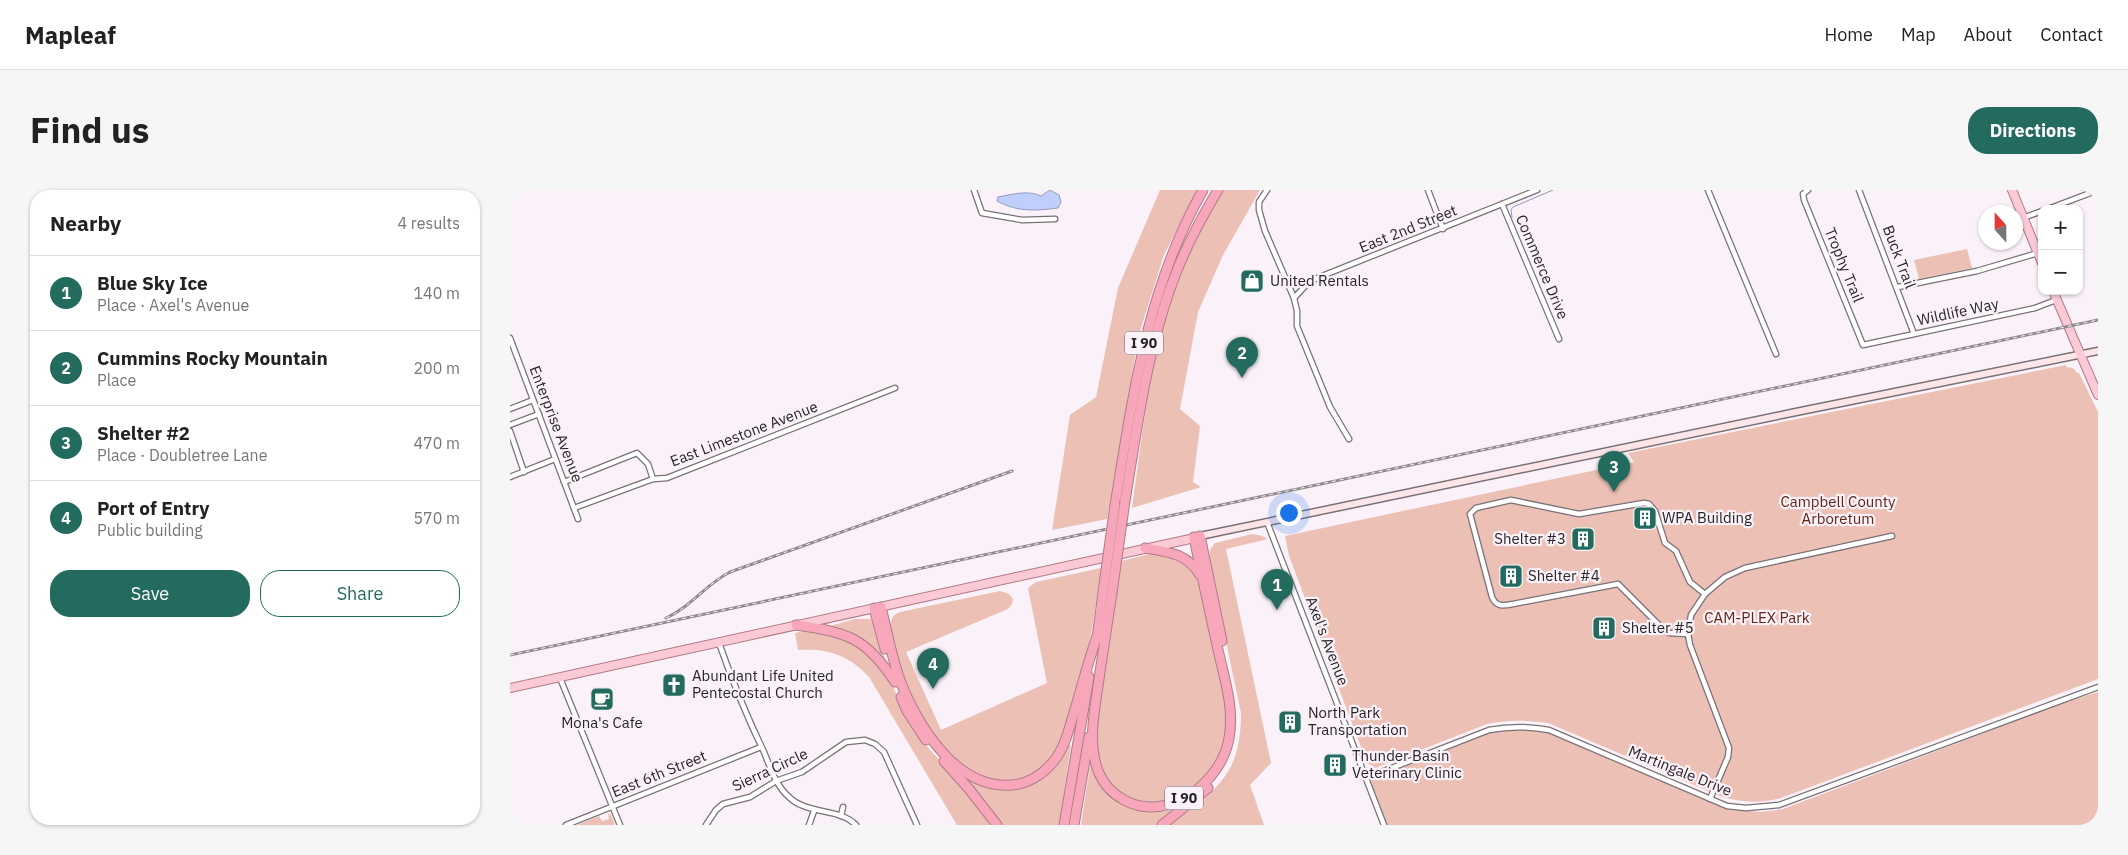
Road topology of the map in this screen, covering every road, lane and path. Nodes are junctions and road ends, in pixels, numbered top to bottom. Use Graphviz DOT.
graph roads {
  1 [pos="974,190"];
  2 [pos="1203,190"];
  3 [pos="1218,190"];
  4 [pos="1267,190"];
  5 [pos="1428,190"];
  6 [pos="1537,190"];
  7 [pos="1708,190"];
  8 [pos="1808,190"];
  9 [pos="1859,190"];
  10 [pos="2012,190"];
  11 [pos="2098,190"];
  12 [pos="1502,204"];
  13 [pos="2018,205"];
  14 [pos="2059,205"];
  15 [pos="2038,212"];
  16 [pos="2023,218"];
  17 [pos="1055,219"];
  18 [pos="1443,229"];
  19 [pos="2038,253"];
  20 [pos="1898,287"];
  21 [pos="2054,295"];
  22 [pos="1294,298"];
  23 [pos="2056,300"];
  24 [pos="1914,334"];
  25 [pos="510,338"];
  26 [pos="1559,339"];
  27 [pos="1863,344"];
  28 [pos="2098,351"];
  29 [pos="1776,354"];
  30 [pos="2080,355"];
  31 [pos="895,388"];
  32 [pos="2098,395"];
  33 [pos="534,400"];
  34 [pos="510,409"];
  35 [pos="539,414"];
  36 [pos="510,426"];
  37 [pos="510,431"];
  38 [pos="1349,439"];
  39 [pos="555,459"];
  40 [pos="524,472"];
  41 [pos="510,478"];
  42 [pos="653,479"];
  43 [pos="564,482"];
  44 [pos="574,508"];
  45 [pos="578,519"];
  46 [pos="1268,522"];
  47 [pos="1892,536"];
  48 [pos="1197,537"];
  49 [pos="1145,548"];
  50 [pos="1202,580"];
  51 [pos="1108,593"];
  52 [pos="1704,594"];
  53 [pos="878,607"];
  54 [pos="796,625"];
  55 [pos="1102,634"];
  56 [pos="1688,634"];
  57 [pos="719,643"];
  58 [pos="560,678"];
  59 [pos="894,682"];
  60 [pos="2098,687"];
  61 [pos="510,688"];
  62 [pos="760,747"];
  63 [pos="1366,778"];
  64 [pos="776,781"];
  65 [pos="1710,799"];
  66 [pos="612,806"];
  67 [pos="843,807"];
  68 [pos="814,811"];
  69 [pos="841,816"];
  70 [pos="566,825"];
  71 [pos="620,825"];
  72 [pos="706,825"];
  73 [pos="809,825"];
  74 [pos="856,825"];
  75 [pos="917,825"];
  76 [pos="997,825"];
  77 [pos="1064,825"];
  78 [pos="1074,825"];
  79 [pos="1162,825"];
  80 [pos="1384,825"];
  1 -- 17 [label="street"];
  2 -- 51 [label="highway, I 90, bridge"];
  3 -- 51 [label="highway, I 90, bridge"];
  4 -- 22 [label="street"];
  5 -- 18 [label="street"];
  6 -- 12 [label="street, East 2nd Street"];
  7 -- 29 [label="street"];
  8 -- 27 [label="street, Trophy Trail"];
  9 -- 20 [label="street, Buck Trail"];
  10 -- 13 [label="main road"];
  11 -- 14 [label="street"];
  12 -- 18 [label="street, East 2nd Street"];
  12 -- 26 [label="street, Commerce Drive"];
  15 -- 16 [label="street"];
  16 -- 19 [label="main road"];
  18 -- 22 [label="street, East 2nd Street"];
  19 -- 20 [label="street"];
  20 -- 24 [label="street, Buck Trail"];
  21 -- 23 [label="main road"];
  22 -- 38 [label="street"];
  23 -- 24 [label="street, Wildlife Way"];
  23 -- 30 [label="main road"];
  24 -- 27 [label="street, Wildlife Way"];
  25 -- 33 [label="street, Enterprise Avenue"];
  28 -- 30 [label="main road"];
  30 -- 32 [label="main road"];
  30 -- 46 [label="main road"];
  31 -- 42 [label="street, East Limestone Avenue"];
  33 -- 34 [label="street"];
  33 -- 35 [label="street, Enterprise Avenue"];
  35 -- 36 [label="street"];
  35 -- 39 [label="street, Enterprise Avenue"];
  37 -- 40 [label="street"];
  39 -- 40 [label="street"];
  39 -- 43 [label="street, Enterprise Avenue"];
  40 -- 41 [label="street"];
  42 -- 43 [label="street"];
  42 -- 44 [label="street, East Limestone Avenue"];
  43 -- 44 [label="street, Enterprise Avenue"];
  44 -- 45 [label="street, Enterprise Avenue"];
  46 -- 48 [label="main road"];
  46 -- 63 [label="street, Axel's Avenue"];
  47 -- 52 [label="street"];
  48 -- 49 [label="main road"];
  48 -- 50 [label="highway"];
  48 -- 79 [label="highway, I 90"];
  49 -- 50 [label="highway"];
  49 -- 53 [label="main road"];
  50 -- 55 [label="highway, I 90"];
  51 -- 55 [label="highway, I 90"];
  52 -- 56 [label="street"];
  52 -- 56 [label="street"];
  53 -- 54 [label="main road"];
  53 -- 55 [label="highway"];
  53 -- 59 [label="highway"];
  54 -- 57 [label="main road"];
  54 -- 59 [label="highway"];
  55 -- 77 [label="highway, I 90"];
  55 -- 78 [label="highway, I 90"];
  56 -- 65 [label="street"];
  57 -- 58 [label="main road"];
  57 -- 62 [label="street"];
  58 -- 61 [label="main road"];
  58 -- 66 [label="street"];
  59 -- 76 [label="highway"];
  60 -- 65 [label="street, Martingale Drive"];
  62 -- 64 [label="street"];
  62 -- 66 [label="street, East 6th Street"];
  63 -- 65 [label="street, Martingale Drive"];
  63 -- 80 [label="street, Axel's Avenue"];
  64 -- 68 [label="street"];
  64 -- 72 [label="street, Sierra Circle"];
  64 -- 75 [label="street, Sierra Circle"];
  66 -- 70 [label="street, East 6th Street"];
  66 -- 71 [label="street"];
  67 -- 69 [label="street"];
  68 -- 69 [label="street"];
  68 -- 73 [label="street"];
  69 -- 74 [label="street"];
}
